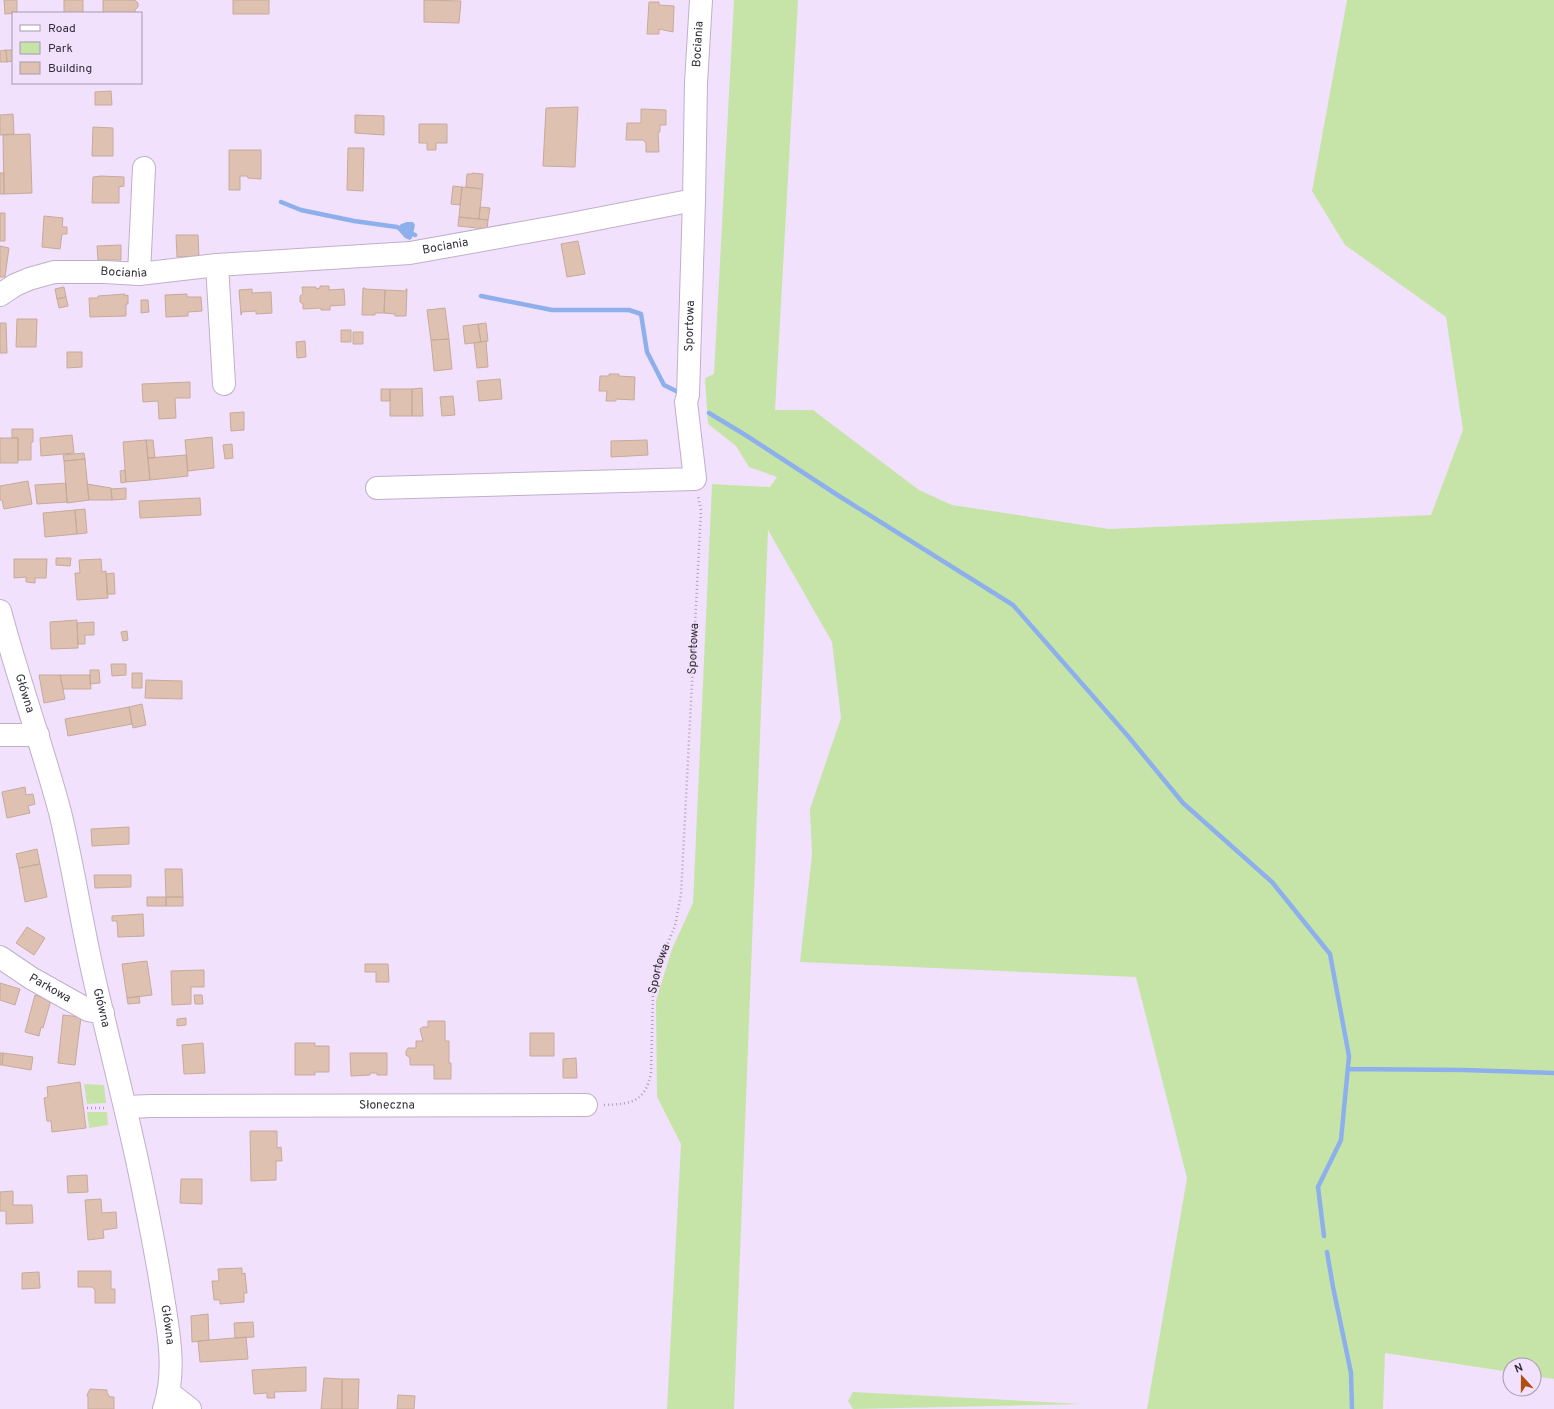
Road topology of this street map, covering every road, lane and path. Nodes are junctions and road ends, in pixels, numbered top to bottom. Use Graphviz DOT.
graph roads {
  1 [pos="701,0"];
  2 [pos="144,168"];
  3 [pos="694,200"];
  4 [pos="217,265"];
  5 [pos="140,274"];
  6 [pos="0,295"];
  7 [pos="224,384"];
  8 [pos="695,479"];
  9 [pos="377,488"];
  10 [pos="0,611"];
  11 [pos="0,735"];
  12 [pos="38,735"];
  13 [pos="0,957"];
  14 [pos="103,1013"];
  15 [pos="586,1105"];
  16 [pos="126,1107"];
  17 [pos="166,1401"];
  18 [pos="190,1409"];
  1 -- 3 [label="street, Bociania"];
  2 -- 5 [label="street"];
  3 -- 4 [label="street, Bociania"];
  3 -- 8 [label="street, Sportowa"];
  4 -- 5 [label="street, Bociania"];
  4 -- 7 [label="street"];
  5 -- 6 [label="street, Bociania"];
  8 -- 9 [label="street"];
  8 -- 15 [label="path, Sportowa"];
  10 -- 12 [label="street, Główna"];
  11 -- 12 [label="street"];
  12 -- 14 [label="street, Główna"];
  13 -- 14 [label="street, Parkowa"];
  14 -- 16 [label="street, Główna"];
  15 -- 16 [label="street, Słoneczna"];
  16 -- 17 [label="street, Główna"];
  17 -- 18 [label="street"];
}
